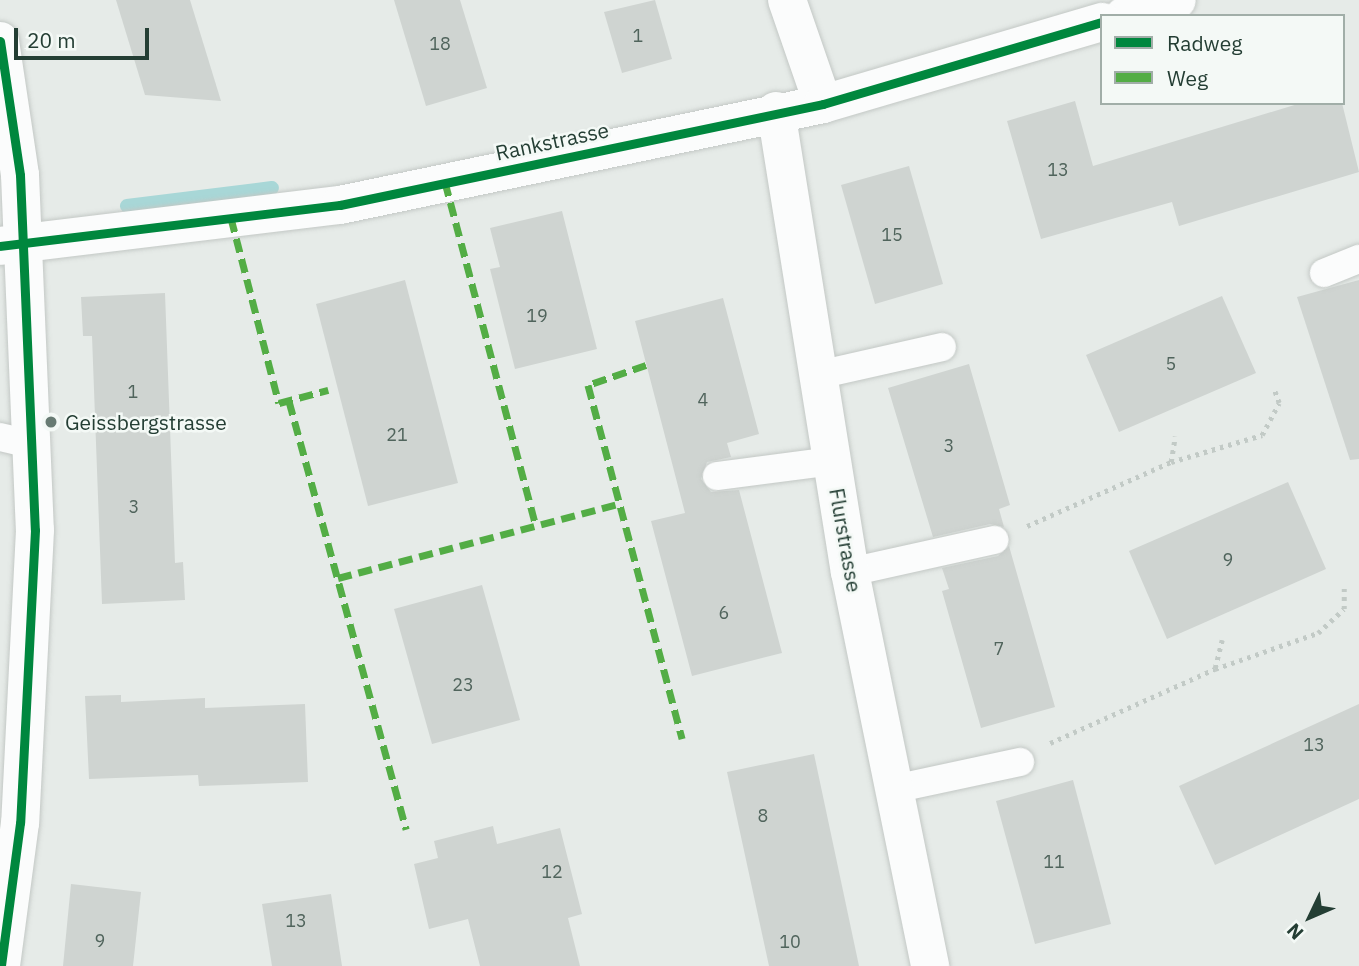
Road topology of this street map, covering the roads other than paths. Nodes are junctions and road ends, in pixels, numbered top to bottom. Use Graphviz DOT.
graph roads {
  1 [pos="787,0"];
  2 [pos="1177,0"];
  3 [pos="1131,14"];
  4 [pos="1100,23"];
  5 [pos="0,41"];
  6 [pos="823,104"];
  7 [pos="776,111"];
  8 [pos="7,134"];
  9 [pos="11,244"];
  10 [pos="1359,259"];
  11 [pos="1324,273"];
  12 [pos="943,346"];
  13 [pos="818,375"];
  14 [pos="15,441"];
  15 [pos="832,461"];
  16 [pos="717,476"];
  17 [pos="994,540"];
  18 [pos="850,572"];
  19 [pos="1020,762"];
  20 [pos="894,789"];
  21 [pos="1,966"];
  22 [pos="930,966"];
  1 -- 6 [label="street"];
  2 -- 3 [label="street"];
  4 -- 6 [label="street, Rankstrasse"];
  5 -- 8 [label="street"];
  6 -- 7 [label="street, Rankstrasse"];
  7 -- 9 [label="street, Rankstrasse"];
  7 -- 13 [label="street, Flurstrasse"];
  8 -- 9 [label="street"];
  9 -- 14 [label="street"];
  10 -- 11 [label="lane"];
  12 -- 13 [label="lane"];
  13 -- 15 [label="street, Flurstrasse"];
  14 -- 21 [label="street"];
  15 -- 16 [label="lane"];
  15 -- 18 [label="street, Flurstrasse"];
  17 -- 18 [label="lane"];
  18 -- 20 [label="street, Flurstrasse"];
  19 -- 20 [label="lane"];
  20 -- 22 [label="street, Flurstrasse"];
}
